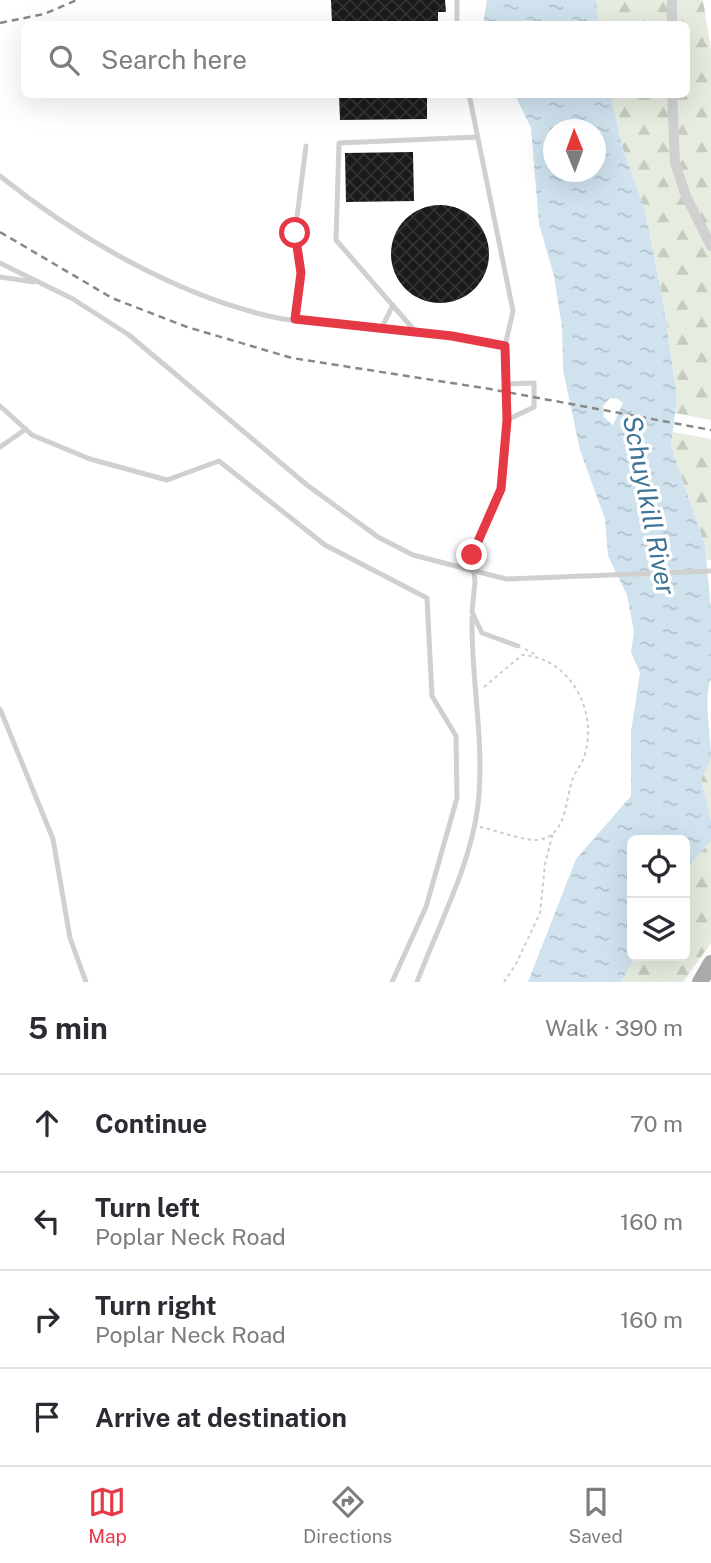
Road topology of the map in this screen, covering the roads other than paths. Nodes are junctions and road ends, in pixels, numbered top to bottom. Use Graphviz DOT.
graph roads {
  1 [pos="457,0"];
  2 [pos="671,0"];
  3 [pos="457,21"];
  4 [pos="672,21"];
  5 [pos="469,98"];
  6 [pos="672,98"];
  7 [pos="477,136"];
  8 [pos="306,145"];
  9 [pos="0,177"];
  10 [pos="711,246"];
  11 [pos="0,263"];
  12 [pos="0,277"];
  13 [pos="41,282"];
  14 [pos="393,305"];
  15 [pos="295,319"];
  16 [pos="382,327"];
  17 [pos="415,331"];
  18 [pos="505,346"];
  19 [pos="506,384"];
  20 [pos="0,406"];
  21 [pos="507,420"];
  22 [pos="26,429"];
  23 [pos="0,447"];
  24 [pos="711,571"];
  25 [pos="473,572"];
  26 [pos="472,612"];
  27 [pos="518,646"];
  28 [pos="0,709"];
  29 [pos="711,963"];
  30 [pos="86,982"];
  31 [pos="392,982"];
  32 [pos="417,982"];
  33 [pos="700,982"];
  1 -- 3 [label="lane"];
  2 -- 4 [label="street"];
  5 -- 7 [label="lane"];
  6 -- 10 [label="street"];
  7 -- 14 [label="lane"];
  7 -- 18 [label="lane"];
  8 -- 15 [label="lane"];
  9 -- 15 [label="lane"];
  11 -- 13 [label="lane"];
  12 -- 13 [label="lane"];
  13 -- 25 [label="lane"];
  14 -- 16 [label="lane"];
  14 -- 17 [label="lane"];
  15 -- 16 [label="lane"];
  16 -- 17 [label="lane"];
  17 -- 18 [label="lane"];
  18 -- 19 [label="lane"];
  19 -- 21 [label="lane"];
  19 -- 21 [label="lane"];
  20 -- 22 [label="lane"];
  21 -- 25 [label="lane"];
  22 -- 23 [label="lane"];
  22 -- 31 [label="lane"];
  24 -- 25 [label="lane"];
  25 -- 26 [label="lane"];
  26 -- 27 [label="lane"];
  26 -- 32 [label="lane"];
  28 -- 30 [label="lane"];
  29 -- 33 [label="main road"];
}
